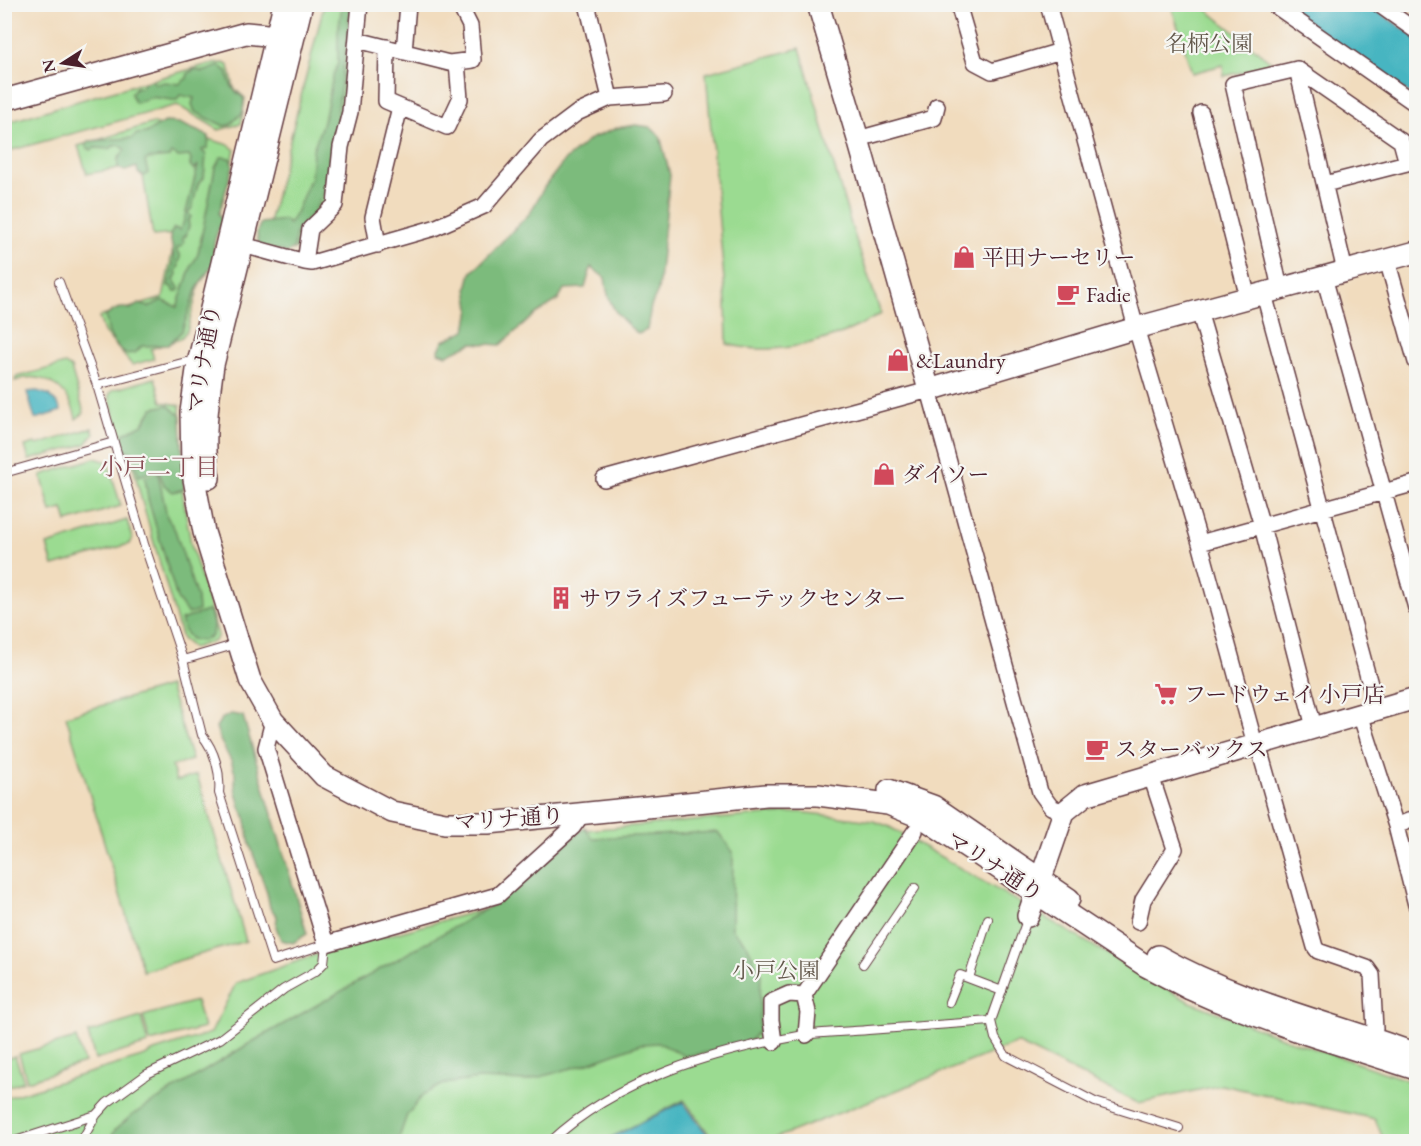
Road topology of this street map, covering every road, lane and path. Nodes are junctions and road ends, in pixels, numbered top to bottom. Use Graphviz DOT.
graph roads {
  1 [pos="284,4"];
  2 [pos="302,4"];
  3 [pos="360,4"];
  4 [pos="408,4"];
  5 [pos="587,4"];
  6 [pos="818,4"];
  7 [pos="958,4"];
  8 [pos="1048,4"];
  9 [pos="1273,4"];
  10 [pos="1378,4"];
  11 [pos="464,6"];
  12 [pos="1416,31"];
  13 [pos="285,36"];
  14 [pos="357,40"];
  15 [pos="387,47"];
  16 [pos="404,51"];
  17 [pos="1061,51"];
  18 [pos="457,62"];
  19 [pos="1297,69"];
  20 [pos="664,94"];
  21 [pos="610,98"];
  22 [pos="4,100"];
  23 [pos="1416,104"];
  24 [pos="937,106"];
  25 [pos="400,107"];
  26 [pos="1201,113"];
  27 [pos="858,139"];
  28 [pos="1325,184"];
  29 [pos="243,245"];
  30 [pos="378,245"];
  31 [pos="1416,252"];
  32 [pos="1387,260"];
  33 [pos="305,262"];
  34 [pos="1335,274"];
  35 [pos="59,282"];
  36 [pos="1264,294"];
  37 [pos="1199,311"];
  38 [pos="1136,328"];
  39 [pos="1416,362"];
  40 [pos="198,363"];
  41 [pos="97,385"];
  42 [pos="929,390"];
  43 [pos="114,442"];
  44 [pos="4,473"];
  45 [pos="604,479"];
  46 [pos="1416,483"];
  47 [pos="1385,492"];
  48 [pos="1321,510"];
  49 [pos="1262,526"];
  50 [pos="1200,543"];
  51 [pos="1416,608"];
  52 [pos="238,644"];
  53 [pos="183,660"];
  54 [pos="1416,699"];
  55 [pos="1369,712"];
  56 [pos="273,721"];
  57 [pos="1314,727"];
  58 [pos="1256,745"];
  59 [pos="1151,776"];
  60 [pos="1064,812"];
  61 [pos="583,813"];
  62 [pos="1416,818"];
  63 [pos="1396,825"];
  64 [pos="915,831"];
  65 [pos="1413,873"];
  66 [pos="1037,885"];
  67 [pos="915,888"];
  68 [pos="1416,904"];
  69 [pos="1028,916"];
  70 [pos="988,919"];
  71 [pos="1138,922"];
  72 [pos="326,944"];
  73 [pos="863,964"];
  74 [pos="969,978"];
  75 [pos="1002,991"];
  76 [pos="804,995"];
  77 [pos="949,1002"];
  78 [pos="991,1021"];
  79 [pos="806,1035"];
  80 [pos="1372,1037"];
  81 [pos="774,1042"];
  82 [pos="1416,1054"];
  83 [pos="1416,1069"];
  84 [pos="96,1115"];
  85 [pos="1179,1128"];
  86 [pos="12,1142"];
  87 [pos="81,1142"];
  88 [pos="550,1142"];
  1 -- 13 [label="street, マリナ通り"];
  2 -- 13 [label="street, マリナ通り"];
  3 -- 14 [label="street"];
  4 -- 16 [label="street"];
  5 -- 21 [label="street"];
  6 -- 27 [label="street"];
  7 -- 17 [label="street"];
  8 -- 17 [label="street"];
  9 -- 23 [label="street"];
  10 -- 12 [label="street"];
  11 -- 18 [label="street"];
  13 -- 22 [label="street"];
  13 -- 29 [label="street, マリナ通り"];
  13 -- 40 [label="street, マリナ通り"];
  14 -- 15 [label="street"];
  14 -- 33 [label="street"];
  15 -- 16 [label="street"];
  15 -- 25 [label="street"];
  16 -- 18 [label="street"];
  17 -- 38 [label="street"];
  18 -- 25 [label="street"];
  19 -- 28 [label="street"];
  19 -- 28 [label="street"];
  19 -- 36 [label="street"];
  20 -- 21 [label="street"];
  21 -- 30 [label="street"];
  24 -- 27 [label="street"];
  25 -- 30 [label="street"];
  26 -- 36 [label="street"];
  27 -- 42 [label="street"];
  28 -- 34 [label="street"];
  29 -- 33 [label="street"];
  29 -- 66 [label="street, マリナ通り"];
  30 -- 33 [label="street"];
  31 -- 32 [label="street"];
  32 -- 34 [label="street"];
  32 -- 39 [label="street"];
  34 -- 36 [label="street"];
  34 -- 47 [label="street"];
  35 -- 41 [label="lane"];
  36 -- 37 [label="street"];
  36 -- 48 [label="street"];
  37 -- 38 [label="street"];
  37 -- 49 [label="street"];
  38 -- 42 [label="street"];
  38 -- 50 [label="street"];
  40 -- 41 [label="lane"];
  40 -- 52 [label="street, マリナ通り"];
  41 -- 43 [label="lane"];
  42 -- 45 [label="street"];
  42 -- 60 [label="street"];
  43 -- 44 [label="lane"];
  43 -- 53 [label="lane"];
  46 -- 47 [label="street"];
  47 -- 48 [label="street"];
  47 -- 51 [label="street"];
  48 -- 49 [label="street"];
  48 -- 55 [label="street"];
  49 -- 50 [label="street"];
  49 -- 57 [label="street"];
  50 -- 58 [label="street"];
  52 -- 53 [label="lane"];
  52 -- 56 [label="street, マリナ通り"];
  53 -- 72 [label="lane"];
  54 -- 55 [label="street"];
  55 -- 57 [label="street"];
  55 -- 63 [label="street"];
  56 -- 61 [label="street, マリナ通り"];
  56 -- 72 [label="street"];
  57 -- 58 [label="street"];
  58 -- 59 [label="street"];
  58 -- 80 [label="street"];
  59 -- 60 [label="street"];
  59 -- 71 [label="street"];
  60 -- 66 [label="street"];
  61 -- 66 [label="street, マリナ通り"];
  61 -- 72 [label="street"];
  62 -- 63 [label="street"];
  63 -- 65 [label="street"];
  64 -- 76 [label="street"];
  65 -- 68 [label="street"];
  66 -- 69 [label="street"];
  66 -- 80 [label="street, マリナ通り"];
  66 -- 83 [label="street, マリナ通り"];
  67 -- 73 [label="lane"];
  69 -- 75 [label="lane"];
  70 -- 74 [label="lane"];
  72 -- 84 [label="lane"];
  74 -- 75 [label="lane"];
  74 -- 77 [label="lane"];
  75 -- 78 [label="lane"];
  76 -- 79 [label="street"];
  76 -- 81 [label="street"];
  78 -- 79 [label="lane"];
  78 -- 85 [label="lane"];
  79 -- 81 [label="lane"];
  80 -- 82 [label="street, マリナ通り"];
  81 -- 88 [label="lane"];
  84 -- 86 [label="lane"];
  84 -- 87 [label="lane"];
}
